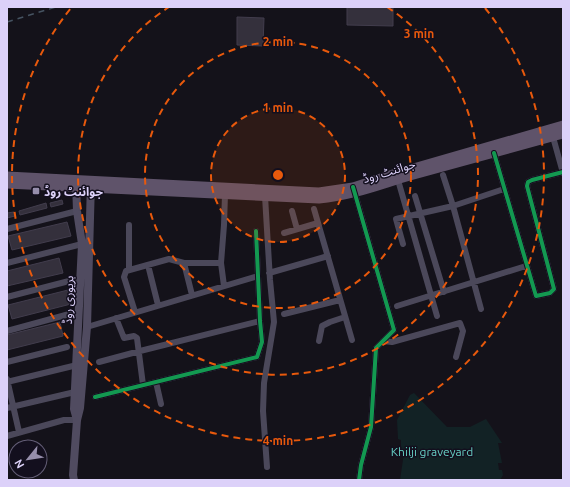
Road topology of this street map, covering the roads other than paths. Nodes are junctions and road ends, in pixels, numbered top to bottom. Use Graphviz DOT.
graph roads {
  1 [pos="558,132"];
  2 [pos="494,153"];
  3 [pos="563,172"];
  4 [pos="442,175"];
  5 [pos="7,176"];
  6 [pos="398,180"];
  7 [pos="7,184"];
  8 [pos="76,184"];
  9 [pos="91,184"];
  10 [pos="504,189"];
  11 [pos="354,190"];
  12 [pos="225,194"];
  13 [pos="265,196"];
  14 [pos="415,196"];
  15 [pos="452,206"];
  16 [pos="314,209"];
  17 [pos="292,211"];
  18 [pos="77,212"];
  19 [pos="420,212"];
  20 [pos="408,215"];
  21 [pos="318,223"];
  22 [pos="129,225"];
  23 [pos="7,229"];
  24 [pos="297,229"];
  25 [pos="256,231"];
  26 [pos="284,233"];
  27 [pos="82,244"];
  28 [pos="403,244"];
  29 [pos="328,256"];
  30 [pos="7,263"];
  31 [pos="184,263"];
  32 [pos="221,263"];
  33 [pos="148,265"];
  34 [pos="526,266"];
  35 [pos="129,270"];
  36 [pos="269,273"];
  37 [pos="258,276"];
  38 [pos="73,280"];
  39 [pos="474,282"];
  40 [pos="224,286"];
  41 [pos="444,292"];
  42 [pos="192,295"];
  43 [pos="431,296"];
  44 [pos="7,297"];
  45 [pos="340,300"];
  46 [pos="158,305"];
  47 [pos="396,306"];
  48 [pos="481,309"];
  49 [pos="135,312"];
  50 [pos="73,313"];
  51 [pos="284,314"];
  52 [pos="437,316"];
  53 [pos="345,317"];
  54 [pos="116,318"];
  55 [pos="260,321"];
  56 [pos="87,326"];
  57 [pos="7,331"];
  58 [pos="352,340"];
  59 [pos="319,341"];
  60 [pos="383,341"];
  61 [pos="67,347"];
  62 [pos="140,351"];
  63 [pos="456,357"];
  64 [pos="7,362"];
  65 [pos="99,362"];
  66 [pos="77,365"];
  67 [pos="7,381"];
  68 [pos="156,382"];
  69 [pos="142,385"];
  70 [pos="75,392"];
  71 [pos="95,397"];
  72 [pos="161,404"];
  73 [pos="10,408"];
  74 [pos="77,420"];
  75 [pos="19,432"];
  76 [pos="7,436"];
  77 [pos="267,467"];
  78 [pos="74,480"];
  79 [pos="359,480"];
  1 -- 2 [label="main road, جوائنٹ روڈ"];
  1 -- 3 [label="street"];
  1 -- 11 [label="main road, جوائنٹ روڈ"];
  2 -- 6 [label="main road, جوائنٹ روڈ"];
  2 -- 10 [label="street"];
  3 -- 34 [label="street"];
  4 -- 15 [label="street"];
  5 -- 8 [label="main road, جوائنٹ روڈ"];
  6 -- 11 [label="main road, جوائنٹ روڈ"];
  6 -- 20 [label="street"];
  7 -- 8 [label="main road, جوائنٹ روڈ"];
  8 -- 9 [label="main road, جوائنٹ روڈ"];
  8 -- 18 [label="main road, بریوری روڈ"];
  9 -- 11 [label="main road, جوائنٹ روڈ"];
  9 -- 12 [label="main road, جوائنٹ روڈ"];
  9 -- 56 [label="main road, بریوری روڈ"];
  10 -- 15 [label="street"];
  10 -- 34 [label="street"];
  11 -- 13 [label="main road, جوائنٹ روڈ"];
  11 -- 60 [label="street"];
  12 -- 13 [label="main road, جوائنٹ روڈ"];
  12 -- 32 [label="street"];
  13 -- 36 [label="street"];
  14 -- 19 [label="street"];
  15 -- 19 [label="street"];
  15 -- 39 [label="street"];
  16 -- 21 [label="street"];
  17 -- 24 [label="street"];
  18 -- 23 [label="street"];
  18 -- 27 [label="main road, بریوری روڈ"];
  19 -- 20 [label="street"];
  19 -- 41 [label="street"];
  20 -- 28 [label="street"];
  20 -- 43 [label="street"];
  21 -- 24 [label="street"];
  21 -- 29 [label="street"];
  22 -- 35 [label="street"];
  24 -- 26 [label="street"];
  25 -- 37 [label="street"];
  27 -- 30 [label="street"];
  27 -- 66 [label="main road, بریوری روڈ"];
  29 -- 36 [label="street"];
  29 -- 45 [label="street"];
  31 -- 32 [label="street"];
  31 -- 33 [label="street"];
  31 -- 42 [label="street"];
  32 -- 40 [label="street"];
  33 -- 35 [label="street"];
  33 -- 46 [label="street"];
  34 -- 39 [label="street"];
  35 -- 49 [label="street"];
  36 -- 77 [label="street"];
  37 -- 40 [label="street"];
  37 -- 55 [label="street"];
  38 -- 44 [label="street"];
  39 -- 41 [label="street"];
  39 -- 48 [label="street"];
  40 -- 42 [label="street"];
  41 -- 43 [label="street"];
  42 -- 46 [label="street"];
  43 -- 47 [label="street"];
  43 -- 52 [label="street"];
  45 -- 51 [label="street"];
  45 -- 53 [label="street"];
  46 -- 49 [label="street"];
  49 -- 54 [label="street"];
  50 -- 57 [label="street"];
  53 -- 58 [label="street"];
  53 -- 59 [label="street"];
  54 -- 56 [label="street"];
  54 -- 62 [label="street"];
  55 -- 62 [label="street"];
  55 -- 68 [label="street"];
  56 -- 74 [label="main road, بریوری روڈ"];
  60 -- 63 [label="street"];
  60 -- 79 [label="street"];
  61 -- 64 [label="street"];
  62 -- 65 [label="street"];
  62 -- 69 [label="street"];
  66 -- 67 [label="street"];
  66 -- 70 [label="main road, بریوری روڈ"];
  67 -- 73 [label="street"];
  68 -- 69 [label="street"];
  68 -- 72 [label="street"];
  69 -- 71 [label="street"];
  70 -- 73 [label="street"];
  70 -- 74 [label="main road, بریوری روڈ"];
  73 -- 75 [label="street"];
  74 -- 75 [label="street"];
  74 -- 78 [label="main road, بریوری روڈ"];
  75 -- 76 [label="street"];
}
